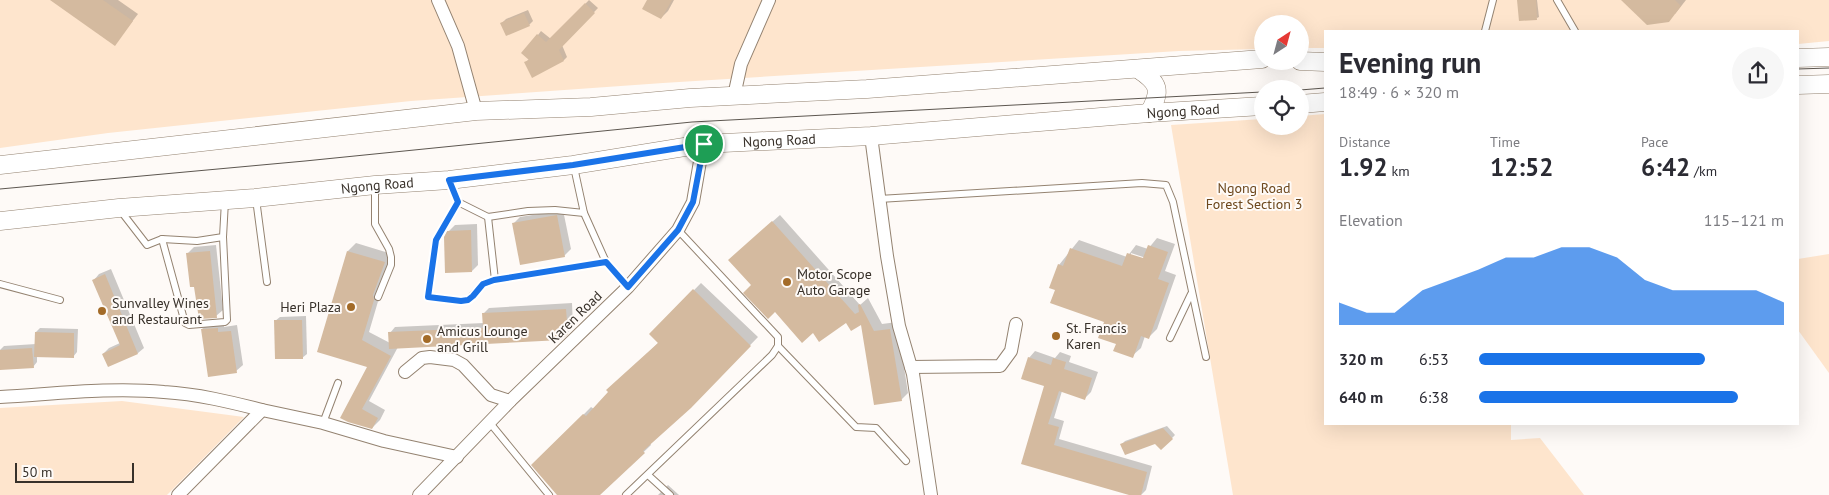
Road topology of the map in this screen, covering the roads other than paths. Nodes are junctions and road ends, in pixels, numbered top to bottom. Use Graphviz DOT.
graph roads {
  1 [pos="438,0"];
  2 [pos="769,0"];
  3 [pos="1493,0"];
  4 [pos="1557,0"];
  5 [pos="1485,30"];
  6 [pos="1574,30"];
  7 [pos="1829,57"];
  8 [pos="1799,58"];
  9 [pos="1254,61"];
  10 [pos="1309,61"];
  11 [pos="1324,62"];
  12 [pos="1138,69"];
  13 [pos="1829,84"];
  14 [pos="1799,85"];
  15 [pos="734,96"];
  16 [pos="1324,102"];
  17 [pos="1309,103"];
  18 [pos="1254,106"];
  19 [pos="476,111"];
  20 [pos="1149,113"];
  21 [pos="871,136"];
  22 [pos="704,144"];
  23 [pos="0,165"];
  24 [pos="573,165"];
  25 [pos="449,180"];
  26 [pos="376,185"];
  27 [pos="255,198"];
  28 [pos="879,199"];
  29 [pos="225,200"];
  30 [pos="458,202"];
  31 [pos="118,208"];
  32 [pos="584,213"];
  33 [pos="488,218"];
  34 [pos="0,221"];
  35 [pos="678,230"];
  36 [pos="223,237"];
  37 [pos="162,239"];
  38 [pos="606,262"];
  39 [pos="494,280"];
  40 [pos="268,282"];
  41 [pos="0,284"];
  42 [pos="628,287"];
  43 [pos="1191,294"];
  44 [pos="378,297"];
  45 [pos="60,300"];
  46 [pos="1016,324"];
  47 [pos="1170,338"];
  48 [pos="778,346"];
  49 [pos="1206,358"];
  50 [pos="911,366"];
  51 [pos="405,372"];
  52 [pos="338,383"];
  53 [pos="0,397"];
  54 [pos="510,401"];
  55 [pos="262,410"];
  56 [pos="323,423"];
  57 [pos="490,423"];
  58 [pos="457,457"];
  59 [pos="906,460"];
  60 [pos="648,476"];
  61 [pos="178,495"];
  62 [pos="419,495"];
  63 [pos="549,495"];
  64 [pos="626,495"];
  65 [pos="670,495"];
  66 [pos="931,495"];
  1 -- 19 [label="street"];
  2 -- 15 [label="street"];
  3 -- 5 [label="lane"];
  4 -- 6 [label="lane"];
  7 -- 8 [label="main road"];
  9 -- 12 [label="main road"];
  10 -- 11 [label="main road"];
  12 -- 15 [label="main road"];
  12 -- 20 [label="main road"];
  13 -- 14 [label="main road"];
  15 -- 19 [label="main road"];
  16 -- 17 [label="main road"];
  18 -- 20 [label="main road, Ngong Road"];
  19 -- 23 [label="main road"];
  20 -- 21 [label="main road, Ngong Road"];
  21 -- 22 [label="main road, Ngong Road"];
  21 -- 28 [label="street"];
  22 -- 24 [label="main road, Ngong Road"];
  22 -- 35 [label="street, Karen Road"];
  24 -- 25 [label="main road, Ngong Road"];
  24 -- 32 [label="lane"];
  25 -- 26 [label="main road, Ngong Road"];
  25 -- 30 [label="lane"];
  26 -- 27 [label="main road, Ngong Road"];
  26 -- 44 [label="lane"];
  27 -- 29 [label="main road, Ngong Road"];
  27 -- 40 [label="lane"];
  28 -- 43 [label="lane"];
  28 -- 50 [label="street"];
  29 -- 31 [label="main road, Ngong Road"];
  29 -- 36 [label="lane"];
  30 -- 33 [label="lane"];
  30 -- 39 [label="lane"];
  31 -- 34 [label="main road, Ngong Road"];
  31 -- 37 [label="lane"];
  32 -- 33 [label="lane"];
  32 -- 38 [label="lane"];
  33 -- 39 [label="lane"];
  35 -- 42 [label="street, Karen Road"];
  35 -- 48 [label="lane"];
  36 -- 37 [label="lane"];
  36 -- 37 [label="lane"];
  38 -- 39 [label="lane"];
  38 -- 42 [label="lane"];
  41 -- 45 [label="lane"];
  42 -- 54 [label="street, Karen Road"];
  43 -- 47 [label="lane"];
  43 -- 49 [label="lane"];
  46 -- 50 [label="street"];
  48 -- 59 [label="lane"];
  48 -- 60 [label="lane"];
  50 -- 66 [label="street"];
  51 -- 54 [label="street"];
  52 -- 56 [label="lane"];
  53 -- 55 [label="street"];
  54 -- 57 [label="street, Karen Road"];
  55 -- 56 [label="street"];
  55 -- 61 [label="street"];
  56 -- 58 [label="street"];
  57 -- 58 [label="street, Karen Road"];
  57 -- 63 [label="lane"];
  58 -- 62 [label="street, Karen Road"];
  60 -- 64 [label="lane"];
  60 -- 65 [label="lane"];
}
